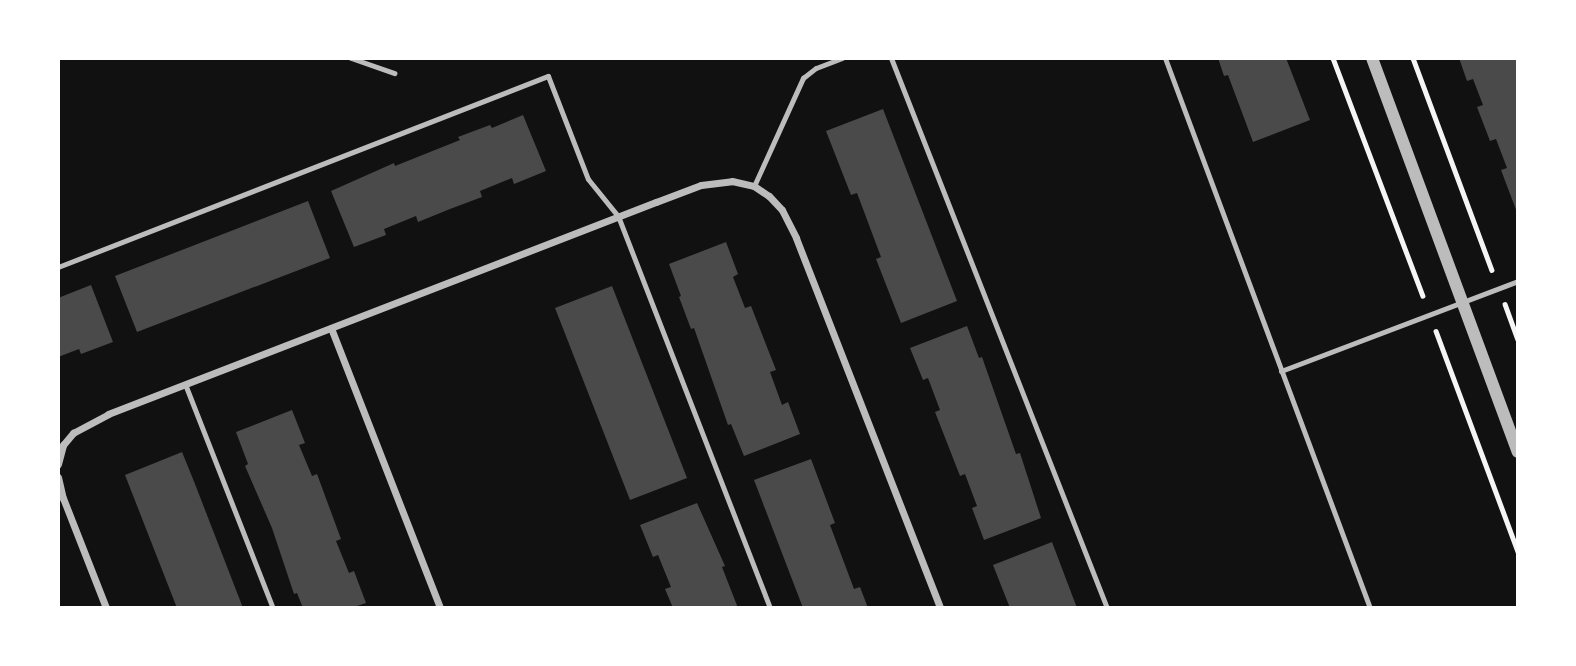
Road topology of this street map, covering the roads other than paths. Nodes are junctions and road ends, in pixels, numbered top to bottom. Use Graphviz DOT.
graph roads {
  1 [pos="351,58"];
  2 [pos="842,58"];
  3 [pos="891,58"];
  4 [pos="1165,58"];
  5 [pos="1372,58"];
  6 [pos="394,73"];
  7 [pos="754,186"];
  8 [pos="618,216"];
  9 [pos="58,267"];
  10 [pos="1518,281"];
  11 [pos="1463,302"];
  12 [pos="331,328"];
  13 [pos="1281,370"];
  14 [pos="186,384"];
  15 [pos="1518,452"];
  16 [pos="58,461"];
  17 [pos="58,477"];
  18 [pos="106,608"];
  19 [pos="273,608"];
  20 [pos="440,608"];
  21 [pos="770,608"];
  22 [pos="940,608"];
  23 [pos="1107,608"];
  24 [pos="1370,608"];
  1 -- 6 [label="lane"];
  2 -- 7 [label="lane"];
  3 -- 23 [label="lane"];
  4 -- 13 [label="lane"];
  5 -- 11 [label="street"];
  7 -- 8 [label="street"];
  7 -- 22 [label="street"];
  8 -- 9 [label="lane"];
  8 -- 12 [label="street"];
  8 -- 21 [label="lane"];
  10 -- 11 [label="lane"];
  11 -- 13 [label="lane"];
  11 -- 15 [label="street"];
  12 -- 14 [label="street"];
  12 -- 20 [label="street"];
  13 -- 24 [label="lane"];
  14 -- 16 [label="street"];
  14 -- 19 [label="lane"];
  17 -- 18 [label="street"];
}
